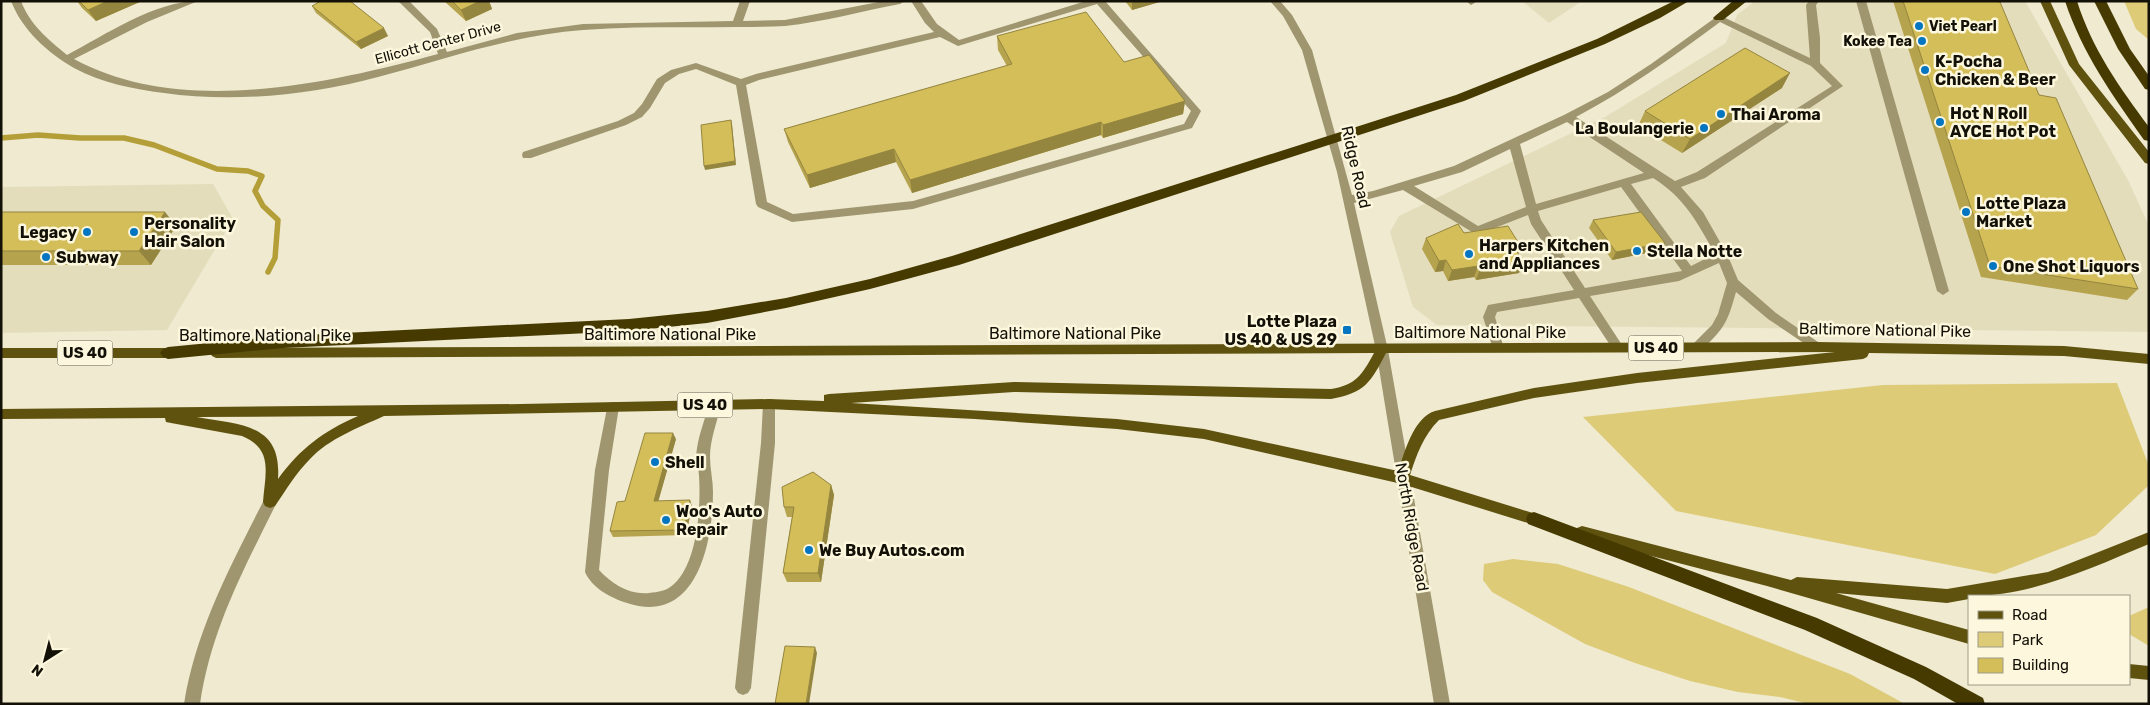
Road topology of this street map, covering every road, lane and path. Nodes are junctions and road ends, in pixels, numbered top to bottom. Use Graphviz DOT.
graph roads {
  1 [pos="16,1"];
  2 [pos="193,1"];
  3 [pos="403,1"];
  4 [pos="745,1"];
  5 [pos="900,1"];
  6 [pos="916,1"];
  7 [pos="1098,1"];
  8 [pos="1275,1"];
  9 [pos="1683,1"];
  10 [pos="1740,1"];
  11 [pos="1814,1"];
  12 [pos="1862,1"];
  13 [pos="2045,1"];
  14 [pos="2071,1"];
  15 [pos="2100,1"];
  16 [pos="1720,18"];
  17 [pos="737,24"];
  18 [pos="940,34"];
  19 [pos="444,56"];
  20 [pos="66,59"];
  21 [pos="1815,64"];
  22 [pos="741,83"];
  23 [pos="2149,86"];
  24 [pos="1568,117"];
  25 [pos="2149,137"];
  26 [pos="1514,142"];
  27 [pos="527,156"];
  28 [pos="2149,160"];
  29 [pos="1654,174"];
  30 [pos="1624,183"];
  31 [pos="1404,185"];
  32 [pos="1674,186"];
  33 [pos="1347,200"];
  34 [pos="1531,209"];
  35 [pos="1722,256"];
  36 [pos="1689,272"];
  37 [pos="1733,283"];
  38 [pos="1943,291"];
  39 [pos="1582,294"];
  40 [pos="1817,347"];
  41 [pos="1618,348"];
  42 [pos="1696,348"];
  43 [pos="1931,348"];
  44 [pos="1498,349"];
  45 [pos="1382,350"];
  46 [pos="1,353"];
  47 [pos="168,353"];
  48 [pos="2149,359"];
  49 [pos="769,404"];
  50 [pos="715,405"];
  51 [pos="613,407"];
  52 [pos="384,410"];
  53 [pos="141,413"];
  54 [pos="1,414"];
  55 [pos="1402,478"];
  56 [pos="270,502"];
  57 [pos="1534,519"];
  58 [pos="2149,538"];
  59 [pos="1767,580"];
  60 [pos="1968,637"];
  61 [pos="2130,671"];
  62 [pos="2149,673"];
  63 [pos="743,688"];
  64 [pos="192,704"];
  65 [pos="1442,704"];
  66 [pos="1976,704"];
  1 -- 20 [label="street, Ellicott Center Drive"];
  2 -- 20 [label="street"];
  3 -- 19 [label="street"];
  4 -- 17 [label="street"];
  5 -- 17 [label="street, Ellicott Center Drive"];
  6 -- 18 [label="street"];
  7 -- 18 [label="street"];
  7 -- 22 [label="street"];
  8 -- 33 [label="street, Ridge Road"];
  9 -- 47 [label="highway"];
  10 -- 16 [label="highway"];
  11 -- 21 [label="street"];
  12 -- 38 [label="street"];
  13 -- 28 [label="main road"];
  14 -- 25 [label="highway"];
  15 -- 23 [label="highway"];
  16 -- 21 [label="street"];
  16 -- 24 [label="street"];
  17 -- 19 [label="street, Ellicott Center Drive"];
  18 -- 22 [label="street"];
  19 -- 20 [label="street, Ellicott Center Drive"];
  21 -- 32 [label="street"];
  22 -- 27 [label="street"];
  24 -- 26 [label="street"];
  24 -- 29 [label="street"];
  26 -- 31 [label="street"];
  26 -- 34 [label="street"];
  29 -- 30 [label="street"];
  29 -- 32 [label="street"];
  30 -- 34 [label="street"];
  30 -- 36 [label="street"];
  31 -- 33 [label="street"];
  31 -- 34 [label="street"];
  32 -- 35 [label="street"];
  33 -- 45 [label="street, Ridge Road"];
  34 -- 39 [label="street"];
  35 -- 36 [label="street"];
  35 -- 37 [label="street"];
  36 -- 39 [label="street"];
  37 -- 40 [label="street"];
  37 -- 42 [label="street"];
  39 -- 41 [label="street"];
  39 -- 44 [label="street"];
  40 -- 42 [label="main road, Baltimore National Pike / US 40"];
  40 -- 43 [label="main road, Baltimore National Pike / US 40"];
  41 -- 42 [label="main road, Baltimore National Pike / US 40"];
  41 -- 44 [label="main road, Baltimore National Pike / US 40"];
  43 -- 48 [label="main road, Baltimore National Pike / US 40"];
  43 -- 55 [label="main road"];
  44 -- 45 [label="main road, Baltimore National Pike / US 40"];
  45 -- 47 [label="main road, Baltimore National Pike / US 40"];
  45 -- 49 [label="main road"];
  45 -- 55 [label="street, North Ridge Road"];
  46 -- 47 [label="main road, Baltimore National Pike / US 40"];
  49 -- 50 [label="main road, US 40"];
  49 -- 55 [label="main road, US 40"];
  49 -- 63 [label="street"];
  50 -- 51 [label="main road, US 40"];
  50 -- 51 [label="street"];
  51 -- 52 [label="main road, US 40"];
  52 -- 53 [label="main road, US 40"];
  52 -- 56 [label="main road"];
  53 -- 54 [label="main road, US 40"];
  53 -- 56 [label="main road"];
  55 -- 57 [label="main road, US 40"];
  55 -- 65 [label="street, North Ridge Road"];
  56 -- 64 [label="street"];
  57 -- 59 [label="main road, US 40"];
  57 -- 66 [label="highway"];
  58 -- 59 [label="main road"];
  59 -- 60 [label="main road, US 40"];
  61 -- 62 [label="main road"];
}
